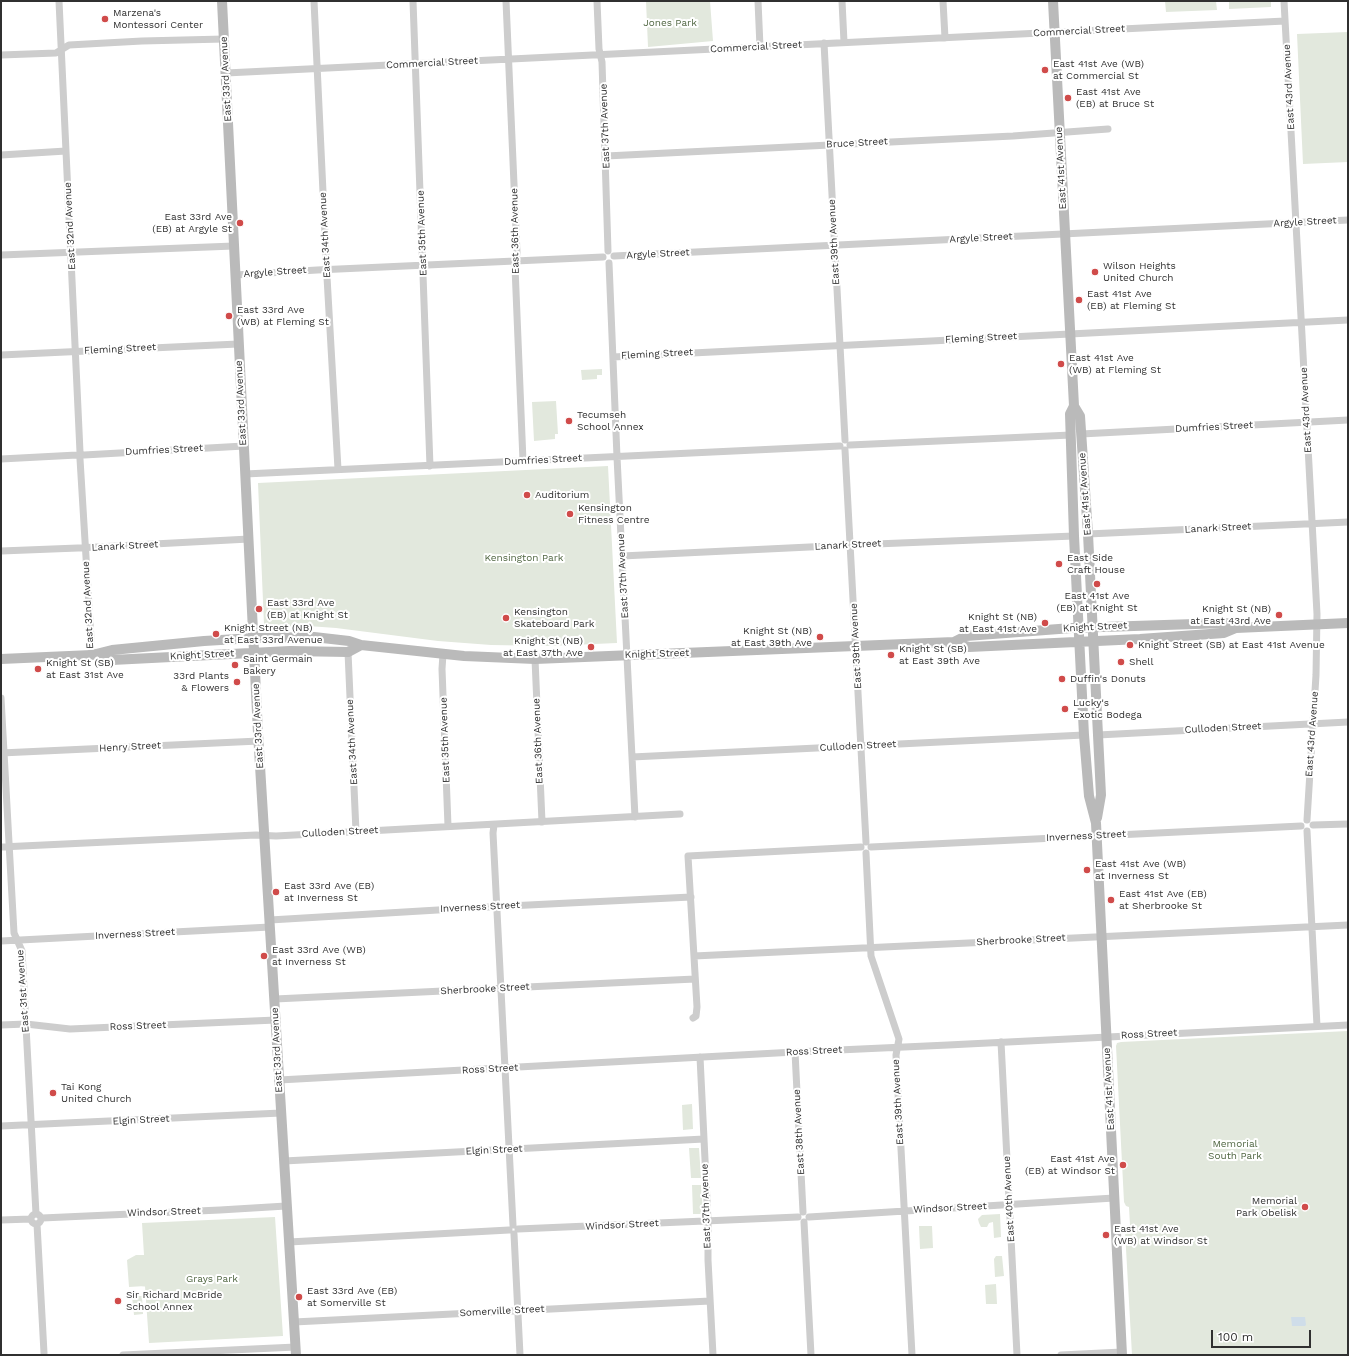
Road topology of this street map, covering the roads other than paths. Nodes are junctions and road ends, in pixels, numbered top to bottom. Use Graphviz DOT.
graph roads {
  1 [pos="59,1"];
  2 [pos="222,1"];
  3 [pos="314,1"];
  4 [pos="413,1"];
  5 [pos="506,1"];
  6 [pos="597,1"];
  7 [pos="758,1"];
  8 [pos="842,1"];
  9 [pos="943,1"];
  10 [pos="1053,1"];
  11 [pos="1284,1"];
  12 [pos="1285,22"];
  13 [pos="1054,32"];
  14 [pos="945,38"];
  15 [pos="224,39"];
  16 [pos="844,42"];
  17 [pos="824,43"];
  18 [pos="760,47"];
  19 [pos="61,49"];
  20 [pos="1,55"];
  21 [pos="601,55"];
  22 [pos="509,60"];
  23 [pos="416,64"];
  24 [pos="317,69"];
  25 [pos="226,73"];
  26 [pos="1108,129"];
  27 [pos="1060,133"];
  28 [pos="829,144"];
  29 [pos="66,152"];
  30 [pos="1,155"];
  31 [pos="606,156"];
  32 [pos="1348,220"];
  33 [pos="1296,223"];
  34 [pos="1065,234"];
  35 [pos="835,245"];
  36 [pos="234,246"];
  37 [pos="71,252"];
  38 [pos="611,254"];
  39 [pos="1,255"];
  40 [pos="603,257"];
  41 [pos="516,260"];
  42 [pos="609,262"];
  43 [pos="423,265"];
  44 [pos="326,269"];
  45 [pos="235,275"];
  46 [pos="1348,320"];
  47 [pos="1301,322"];
  48 [pos="1070,334"];
  49 [pos="238,344"];
  50 [pos="840,345"];
  51 [pos="75,351"];
  52 [pos="1,355"];
  53 [pos="613,356"];
  54 [pos="1348,420"];
  55 [pos="1306,423"];
  56 [pos="1076,435"];
  57 [pos="845,445"];
  58 [pos="244,446"];
  59 [pos="81,455"];
  60 [pos="617,457"];
  61 [pos="1,459"];
  62 [pos="523,461"];
  63 [pos="430,466"];
  64 [pos="338,469"];
  65 [pos="245,474"];
  66 [pos="1348,522"];
  67 [pos="1312,523"];
  68 [pos="1088,534"];
  69 [pos="1074,536"];
  70 [pos="249,539"];
  71 [pos="851,545"];
  72 [pos="85,548"];
  73 [pos="1,551"];
  74 [pos="622,556"];
  75 [pos="1348,623"];
  76 [pos="1317,624"];
  77 [pos="1079,628"];
  78 [pos="1093,628"];
  79 [pos="1236,628"];
  80 [pos="254,638"];
  81 [pos="1094,641"];
  82 [pos="954,642"];
  83 [pos="1080,642"];
  84 [pos="361,645"];
  85 [pos="856,646"];
  86 [pos="254,652"];
  87 [pos="348,652"];
  88 [pos="92,654"];
  89 [pos="443,654"];
  90 [pos="627,656"];
  91 [pos="1,659"];
  92 [pos="535,659"];
  93 [pos="1,698"];
  94 [pos="1348,722"];
  95 [pos="1313,724"];
  96 [pos="1098,734"];
  97 [pos="1084,735"];
  98 [pos="259,741"];
  99 [pos="861,746"];
  100 [pos="2,753"];
  101 [pos="632,757"];
  102 [pos="680,814"];
  103 [pos="635,817"];
  104 [pos="542,822"];
  105 [pos="1096,823"];
  106 [pos="1310,823"];
  107 [pos="1348,824"];
  108 [pos="494,825"];
  109 [pos="448,826"];
  110 [pos="1304,828"];
  111 [pos="356,832"];
  112 [pos="264,835"];
  113 [pos="1097,836"];
  114 [pos="9,846"];
  115 [pos="1,847"];
  116 [pos="866,847"];
  117 [pos="691,897"];
  118 [pos="497,906"];
  119 [pos="270,923"];
  120 [pos="1348,925"];
  121 [pos="1312,927"];
  122 [pos="1102,936"];
  123 [pos="18,940"];
  124 [pos="1,941"];
  125 [pos="870,948"];
  126 [pos="694,956"];
  127 [pos="695,980"];
  128 [pos="502,989"];
  129 [pos="275,999"];
  130 [pos="693,1018"];
  131 [pos="276,1020"];
  132 [pos="26,1024"];
  133 [pos="1,1025"];
  134 [pos="1348,1025"];
  135 [pos="1317,1026"];
  136 [pos="1106,1037"];
  137 [pos="1001,1042"];
  138 [pos="897,1047"];
  139 [pos="795,1052"];
  140 [pos="700,1057"];
  141 [pos="506,1068"];
  142 [pos="279,1080"];
  143 [pos="281,1113"];
  144 [pos="32,1124"];
  145 [pos="1,1126"];
  146 [pos="704,1139"];
  147 [pos="510,1149"];
  148 [pos="284,1161"];
  149 [pos="1114,1198"];
  150 [pos="1009,1205"];
  151 [pos="286,1206"];
  152 [pos="904,1211"];
  153 [pos="803,1217"];
  154 [pos="37,1219"];
  155 [pos="1,1220"];
  156 [pos="708,1221"];
  157 [pos="514,1230"];
  158 [pos="288,1242"];
  159 [pos="710,1301"];
  160 [pos="518,1310"];
  161 [pos="294,1322"];
  162 [pos="296,1351"];
  163 [pos="233,1353"];
  164 [pos="1122,1353"];
  165 [pos="44,1354"];
  166 [pos="139,1354"];
  167 [pos="122,1355"];
  168 [pos="520,1355"];
  169 [pos="713,1355"];
  170 [pos="811,1355"];
  171 [pos="912,1355"];
  172 [pos="1017,1355"];
  173 [pos="1061,1355"];
  1 -- 19 [label="street, East 32nd Avenue"];
  2 -- 15 [label="main road, East 33rd Avenue"];
  3 -- 24 [label="street, East 34th Avenue"];
  4 -- 23 [label="street, East 35th Avenue"];
  5 -- 22 [label="street, East 36th Avenue"];
  6 -- 21 [label="street, East 37th Avenue"];
  7 -- 18 [label="street"];
  8 -- 16 [label="street"];
  9 -- 14 [label="street"];
  10 -- 13 [label="main road, East 41st Avenue"];
  11 -- 12 [label="street, East 43rd Avenue"];
  12 -- 13 [label="street, Commercial Street"];
  12 -- 33 [label="street, East 43rd Avenue"];
  13 -- 14 [label="street, Commercial Street"];
  13 -- 27 [label="main road, East 41st Avenue"];
  14 -- 16 [label="street, Commercial Street"];
  15 -- 19 [label="street"];
  15 -- 25 [label="main road, East 33rd Avenue"];
  16 -- 17 [label="street, Commercial Street"];
  17 -- 18 [label="street, Commercial Street"];
  17 -- 28 [label="street, East 39th Avenue"];
  18 -- 21 [label="street, Commercial Street"];
  19 -- 20 [label="street"];
  19 -- 29 [label="street, East 32nd Avenue"];
  21 -- 22 [label="street, Commercial Street"];
  21 -- 31 [label="street, East 37th Avenue"];
  22 -- 23 [label="street, Commercial Street"];
  22 -- 41 [label="street, East 36th Avenue"];
  23 -- 24 [label="street, Commercial Street"];
  23 -- 43 [label="street, East 35th Avenue"];
  24 -- 25 [label="street, Commercial Street"];
  24 -- 44 [label="street, East 34th Avenue"];
  25 -- 36 [label="main road, East 33rd Avenue"];
  26 -- 27 [label="street, Bruce Street"];
  27 -- 28 [label="street, Bruce Street"];
  27 -- 34 [label="main road, East 41st Avenue"];
  28 -- 31 [label="street, Bruce Street"];
  28 -- 35 [label="street, East 39th Avenue"];
  29 -- 30 [label="street"];
  29 -- 37 [label="street, East 32nd Avenue"];
  31 -- 38 [label="street, East 37th Avenue"];
  32 -- 33 [label="street, Argyle Street"];
  33 -- 34 [label="street, Argyle Street"];
  33 -- 47 [label="street, East 43rd Avenue"];
  34 -- 35 [label="street, Argyle Street"];
  34 -- 48 [label="main road, East 41st Avenue"];
  35 -- 38 [label="street, Argyle Street"];
  35 -- 50 [label="street, East 39th Avenue"];
  36 -- 37 [label="street"];
  36 -- 45 [label="main road, East 33rd Avenue"];
  37 -- 39 [label="street"];
  37 -- 51 [label="street, East 32nd Avenue"];
  38 -- 40 [label="street"];
  38 -- 42 [label="street"];
  40 -- 41 [label="street, Argyle Street"];
  40 -- 42 [label="street"];
  41 -- 43 [label="street, Argyle Street"];
  41 -- 62 [label="street, East 36th Avenue"];
  42 -- 53 [label="street, East 37th Avenue"];
  43 -- 44 [label="street, Argyle Street"];
  43 -- 63 [label="street, East 35th Avenue"];
  44 -- 45 [label="street, Argyle Street"];
  44 -- 64 [label="street, East 34th Avenue"];
  45 -- 49 [label="main road, East 33rd Avenue"];
  46 -- 47 [label="street, Fleming Street"];
  47 -- 48 [label="street, Fleming Street"];
  47 -- 55 [label="street, East 43rd Avenue"];
  48 -- 50 [label="street, Fleming Street"];
  48 -- 56 [label="main road, East 41st Avenue"];
  49 -- 51 [label="street, Fleming Street"];
  49 -- 58 [label="main road, East 33rd Avenue"];
  50 -- 53 [label="street, Fleming Street"];
  50 -- 57 [label="street, East 39th Avenue"];
  51 -- 52 [label="street, Fleming Street"];
  51 -- 59 [label="street, East 32nd Avenue"];
  53 -- 60 [label="street, East 37th Avenue"];
  54 -- 55 [label="street, Dumfries Street"];
  55 -- 56 [label="street, Dumfries Street"];
  55 -- 67 [label="street, East 43rd Avenue"];
  56 -- 57 [label="street, Dumfries Street"];
  56 -- 68 [label="main road, East 41st Avenue"];
  56 -- 69 [label="main road, East 41st Avenue"];
  57 -- 60 [label="street, Dumfries Street"];
  57 -- 71 [label="street, East 39th Avenue"];
  58 -- 59 [label="street, Dumfries Street"];
  58 -- 65 [label="main road, East 33rd Avenue"];
  59 -- 61 [label="street, Dumfries Street"];
  59 -- 72 [label="street, East 32nd Avenue"];
  60 -- 62 [label="street, Dumfries Street"];
  60 -- 74 [label="street, East 37th Avenue"];
  62 -- 63 [label="street, Dumfries Street"];
  63 -- 64 [label="street, Dumfries Street"];
  64 -- 65 [label="street, Dumfries Street"];
  65 -- 70 [label="main road, East 33rd Avenue"];
  66 -- 67 [label="street, Lanark Street"];
  67 -- 68 [label="street, Lanark Street"];
  67 -- 76 [label="street, East 43rd Avenue"];
  68 -- 78 [label="main road, East 41st Avenue"];
  69 -- 71 [label="street, Lanark Street"];
  69 -- 77 [label="main road, East 41st Avenue"];
  70 -- 72 [label="street, Lanark Street"];
  70 -- 80 [label="main road, East 33rd Avenue"];
  71 -- 74 [label="street, Lanark Street"];
  71 -- 85 [label="street, East 39th Avenue"];
  72 -- 73 [label="street, Lanark Street"];
  72 -- 88 [label="street, East 32nd Avenue"];
  74 -- 90 [label="street, East 37th Avenue"];
  75 -- 76 [label="main road, Knight Street"];
  76 -- 79 [label="main road, Knight Street"];
  76 -- 95 [label="street, East 43rd Avenue"];
  77 -- 78 [label="main road, Knight Street"];
  77 -- 82 [label="main road, Knight Street"];
  77 -- 83 [label="main road, East 41st Avenue"];
  78 -- 79 [label="main road, Knight Street"];
  78 -- 81 [label="main road, East 41st Avenue"];
  79 -- 81 [label="main road, Knight Street"];
  80 -- 84 [label="main road, Knight Street"];
  80 -- 86 [label="main road, East 33rd Avenue"];
  80 -- 88 [label="main road, Knight Street"];
  81 -- 83 [label="main road, Knight Street"];
  81 -- 96 [label="main road, East 41st Avenue"];
  82 -- 83 [label="main road, Knight Street"];
  82 -- 85 [label="main road, Knight Street"];
  83 -- 97 [label="main road, East 41st Avenue"];
  84 -- 87 [label="main road, Knight Street"];
  84 -- 89 [label="main road, Knight Street"];
  85 -- 90 [label="main road, Knight Street"];
  85 -- 99 [label="street, East 39th Avenue"];
  86 -- 87 [label="main road, Knight Street"];
  86 -- 88 [label="main road, Knight Street"];
  86 -- 98 [label="main road, East 33rd Avenue"];
  87 -- 111 [label="street, East 34th Avenue"];
  88 -- 91 [label="main road, Knight Street"];
  89 -- 92 [label="main road, Knight Street"];
  89 -- 109 [label="street, East 35th Avenue"];
  90 -- 92 [label="main road, Knight Street"];
  90 -- 101 [label="street, East 37th Avenue"];
  92 -- 104 [label="street, East 36th Avenue"];
  93 -- 100 [label="street, East 31st Avenue"];
  94 -- 95 [label="street, Culloden Street"];
  95 -- 96 [label="street, Culloden Street"];
  95 -- 106 [label="street, East 43rd Avenue"];
  96 -- 105 [label="main road, East 41st Avenue"];
  97 -- 99 [label="street, Culloden Street"];
  97 -- 105 [label="main road, East 41st Avenue"];
  98 -- 100 [label="street, Henry Street"];
  98 -- 112 [label="main road, East 33rd Avenue"];
  99 -- 101 [label="street, Culloden Street"];
  99 -- 116 [label="street, East 39th Avenue"];
  100 -- 114 [label="street, East 31st Avenue"];
  101 -- 103 [label="street, East 37th Avenue"];
  102 -- 103 [label="street, Culloden Street"];
  103 -- 104 [label="street, Culloden Street"];
  104 -- 108 [label="street, Culloden Street"];
  105 -- 113 [label="main road, East 41st Avenue"];
  106 -- 107 [label="street"];
  106 -- 110 [label="street"];
  108 -- 109 [label="street, Culloden Street"];
  108 -- 118 [label="street"];
  109 -- 111 [label="street, Culloden Street"];
  110 -- 113 [label="street, Inverness Street"];
  110 -- 121 [label="street"];
  111 -- 112 [label="street, Culloden Street"];
  112 -- 114 [label="street, Culloden Street"];
  112 -- 119 [label="main road, East 33rd Avenue"];
  113 -- 116 [label="street, Inverness Street"];
  113 -- 122 [label="main road, East 41st Avenue"];
  114 -- 115 [label="street, Culloden Street"];
  114 -- 123 [label="street, East 31st Avenue"];
  116 -- 117 [label="street, Inverness Street"];
  116 -- 125 [label="street, East 39th Avenue"];
  117 -- 118 [label="street, Inverness Street"];
  117 -- 126 [label="street"];
  118 -- 119 [label="street, Inverness Street"];
  118 -- 128 [label="street"];
  119 -- 123 [label="street, Inverness Street"];
  119 -- 129 [label="main road, East 33rd Avenue"];
  120 -- 121 [label="street, Sherbrooke Street"];
  121 -- 122 [label="street, Sherbrooke Street"];
  121 -- 135 [label="street"];
  122 -- 125 [label="street, Sherbrooke Street"];
  122 -- 136 [label="main road, East 41st Avenue"];
  123 -- 124 [label="street, Inverness Street"];
  123 -- 132 [label="street, East 31st Avenue"];
  125 -- 126 [label="street, Sherbrooke Street"];
  125 -- 138 [label="street, East 39th Avenue"];
  126 -- 127 [label="street"];
  127 -- 128 [label="street, Sherbrooke Street"];
  127 -- 130 [label="street"];
  128 -- 129 [label="street, Sherbrooke Street"];
  128 -- 141 [label="street"];
  129 -- 131 [label="main road, East 33rd Avenue"];
  131 -- 132 [label="street, Ross Street"];
  131 -- 142 [label="main road, East 33rd Avenue"];
  132 -- 133 [label="street, Ross Street"];
  132 -- 144 [label="street, East 31st Avenue"];
  134 -- 135 [label="street, Ross Street"];
  135 -- 136 [label="street, Ross Street"];
  136 -- 137 [label="street, Ross Street"];
  136 -- 149 [label="main road, East 41st Avenue"];
  137 -- 138 [label="street, Ross Street"];
  137 -- 150 [label="street, East 40th Avenue"];
  138 -- 139 [label="street, Ross Street"];
  138 -- 152 [label="street, East 39th Avenue"];
  139 -- 140 [label="street, Ross Street"];
  139 -- 153 [label="street, East 38th Avenue"];
  140 -- 141 [label="street, Ross Street"];
  140 -- 146 [label="street, East 37th Avenue"];
  141 -- 142 [label="street, Ross Street"];
  141 -- 147 [label="street"];
  142 -- 143 [label="main road, East 33rd Avenue"];
  143 -- 144 [label="street, Elgin Street"];
  143 -- 148 [label="main road, East 33rd Avenue"];
  144 -- 145 [label="street, Elgin Street"];
  144 -- 154 [label="street, East 31st Avenue"];
  146 -- 147 [label="street, Elgin Street"];
  146 -- 156 [label="street, East 37th Avenue"];
  147 -- 148 [label="street, Elgin Street"];
  147 -- 157 [label="street"];
  148 -- 151 [label="main road, East 33rd Avenue"];
  149 -- 150 [label="street, Windsor Street"];
  149 -- 164 [label="main road, East 41st Avenue"];
  150 -- 152 [label="street, Windsor Street"];
  150 -- 172 [label="street, East 40th Avenue"];
  151 -- 154 [label="street, Windsor Street"];
  151 -- 158 [label="main road, East 33rd Avenue"];
  152 -- 153 [label="street, Windsor Street"];
  152 -- 171 [label="street, East 39th Avenue"];
  153 -- 156 [label="street, Windsor Street"];
  153 -- 170 [label="street, East 38th Avenue"];
  154 -- 155 [label="street, Windsor Street"];
  154 -- 165 [label="street, East 31st Avenue"];
  156 -- 157 [label="street, Windsor Street"];
  156 -- 159 [label="street, East 37th Avenue"];
  157 -- 158 [label="street, Windsor Street"];
  157 -- 160 [label="street"];
  158 -- 161 [label="main road, East 33rd Avenue"];
  159 -- 160 [label="street, Somerville Street"];
  159 -- 169 [label="street, East 37th Avenue"];
  160 -- 161 [label="street, Somerville Street"];
  160 -- 168 [label="street"];
  161 -- 162 [label="main road, East 33rd Avenue"];
  162 -- 163 [label="street"];
  163 -- 166 [label="street"];
  164 -- 173 [label="street"];
  166 -- 167 [label="street"];
}
